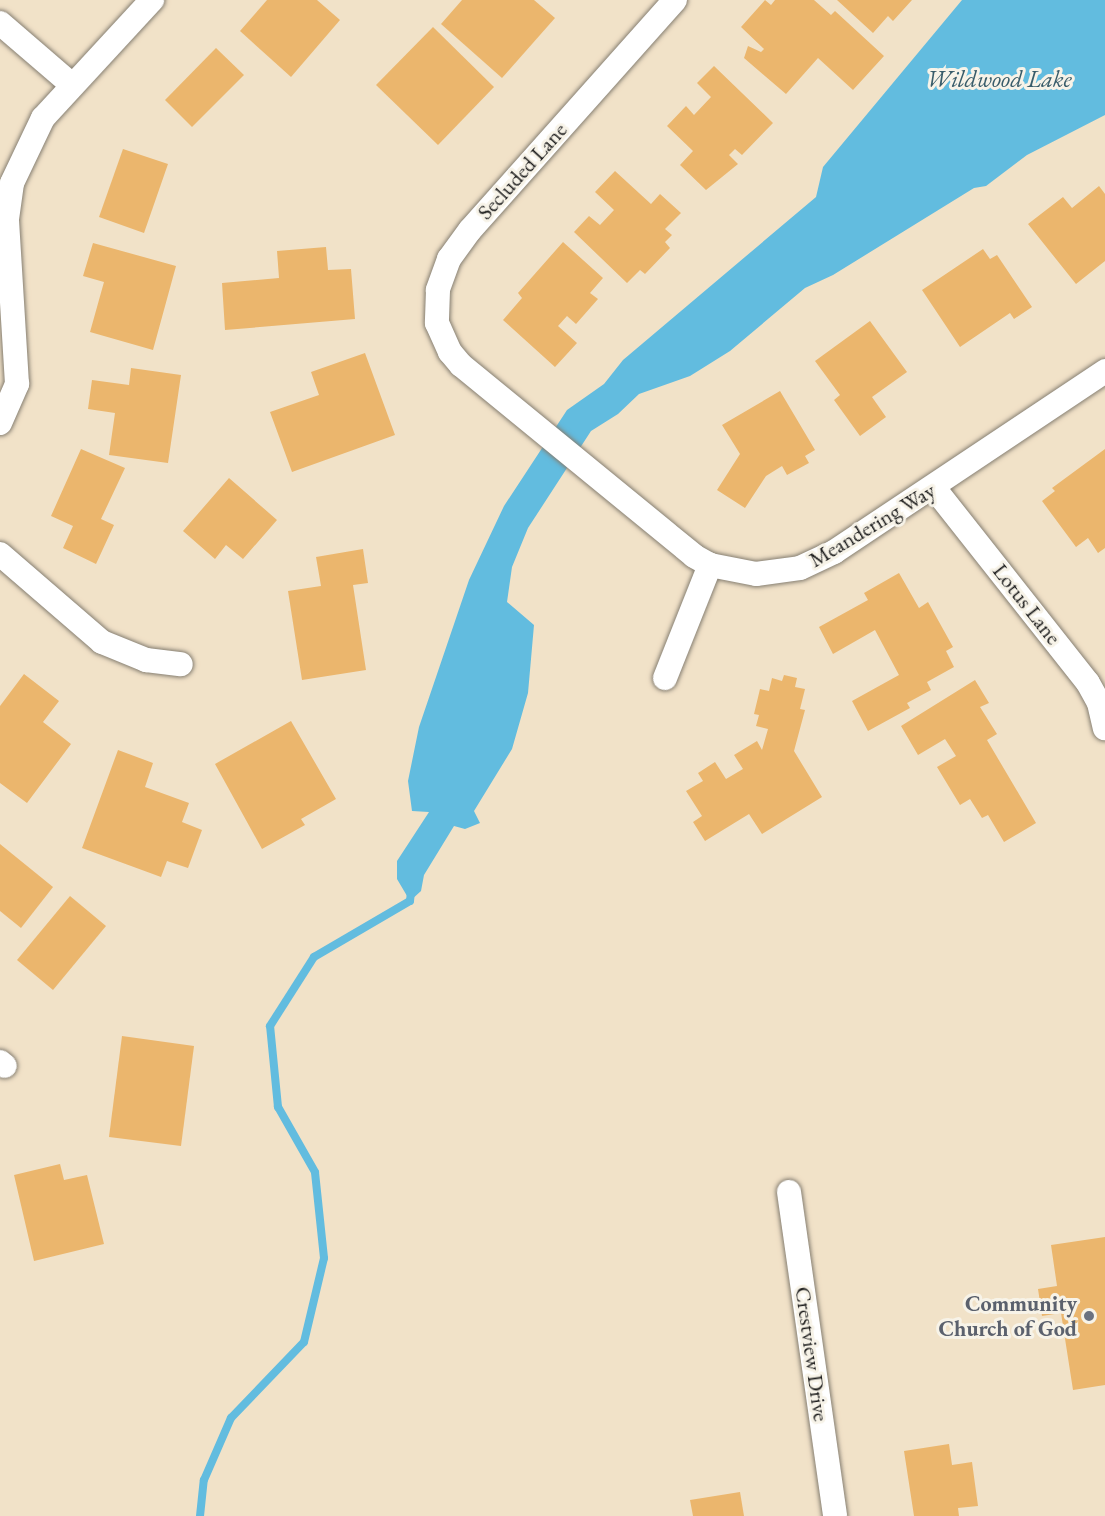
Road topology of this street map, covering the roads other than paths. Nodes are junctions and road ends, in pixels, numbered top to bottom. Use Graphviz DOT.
graph roads {
  1 [pos="152,0"];
  2 [pos="675,0"];
  3 [pos="0,22"];
  4 [pos="72,86"];
  5 [pos="461,365"];
  6 [pos="1105,371"];
  7 [pos="0,423"];
  8 [pos="934,488"];
  9 [pos="0,554"];
  10 [pos="710,565"];
  11 [pos="181,664"];
  12 [pos="665,678"];
  13 [pos="1105,728"];
  14 [pos="789,1192"];
  15 [pos="835,1516"];
  1 -- 4 [label="street"];
  2 -- 5 [label="street, Secluded Lane"];
  3 -- 4 [label="street"];
  4 -- 7 [label="street"];
  5 -- 10 [label="street, Meandering Way"];
  6 -- 8 [label="street, Meandering Way"];
  8 -- 10 [label="street, Meandering Way"];
  8 -- 13 [label="street, Lotus Lane"];
  9 -- 11 [label="street"];
  10 -- 12 [label="street"];
  14 -- 15 [label="street, Crestview Drive"];
}
